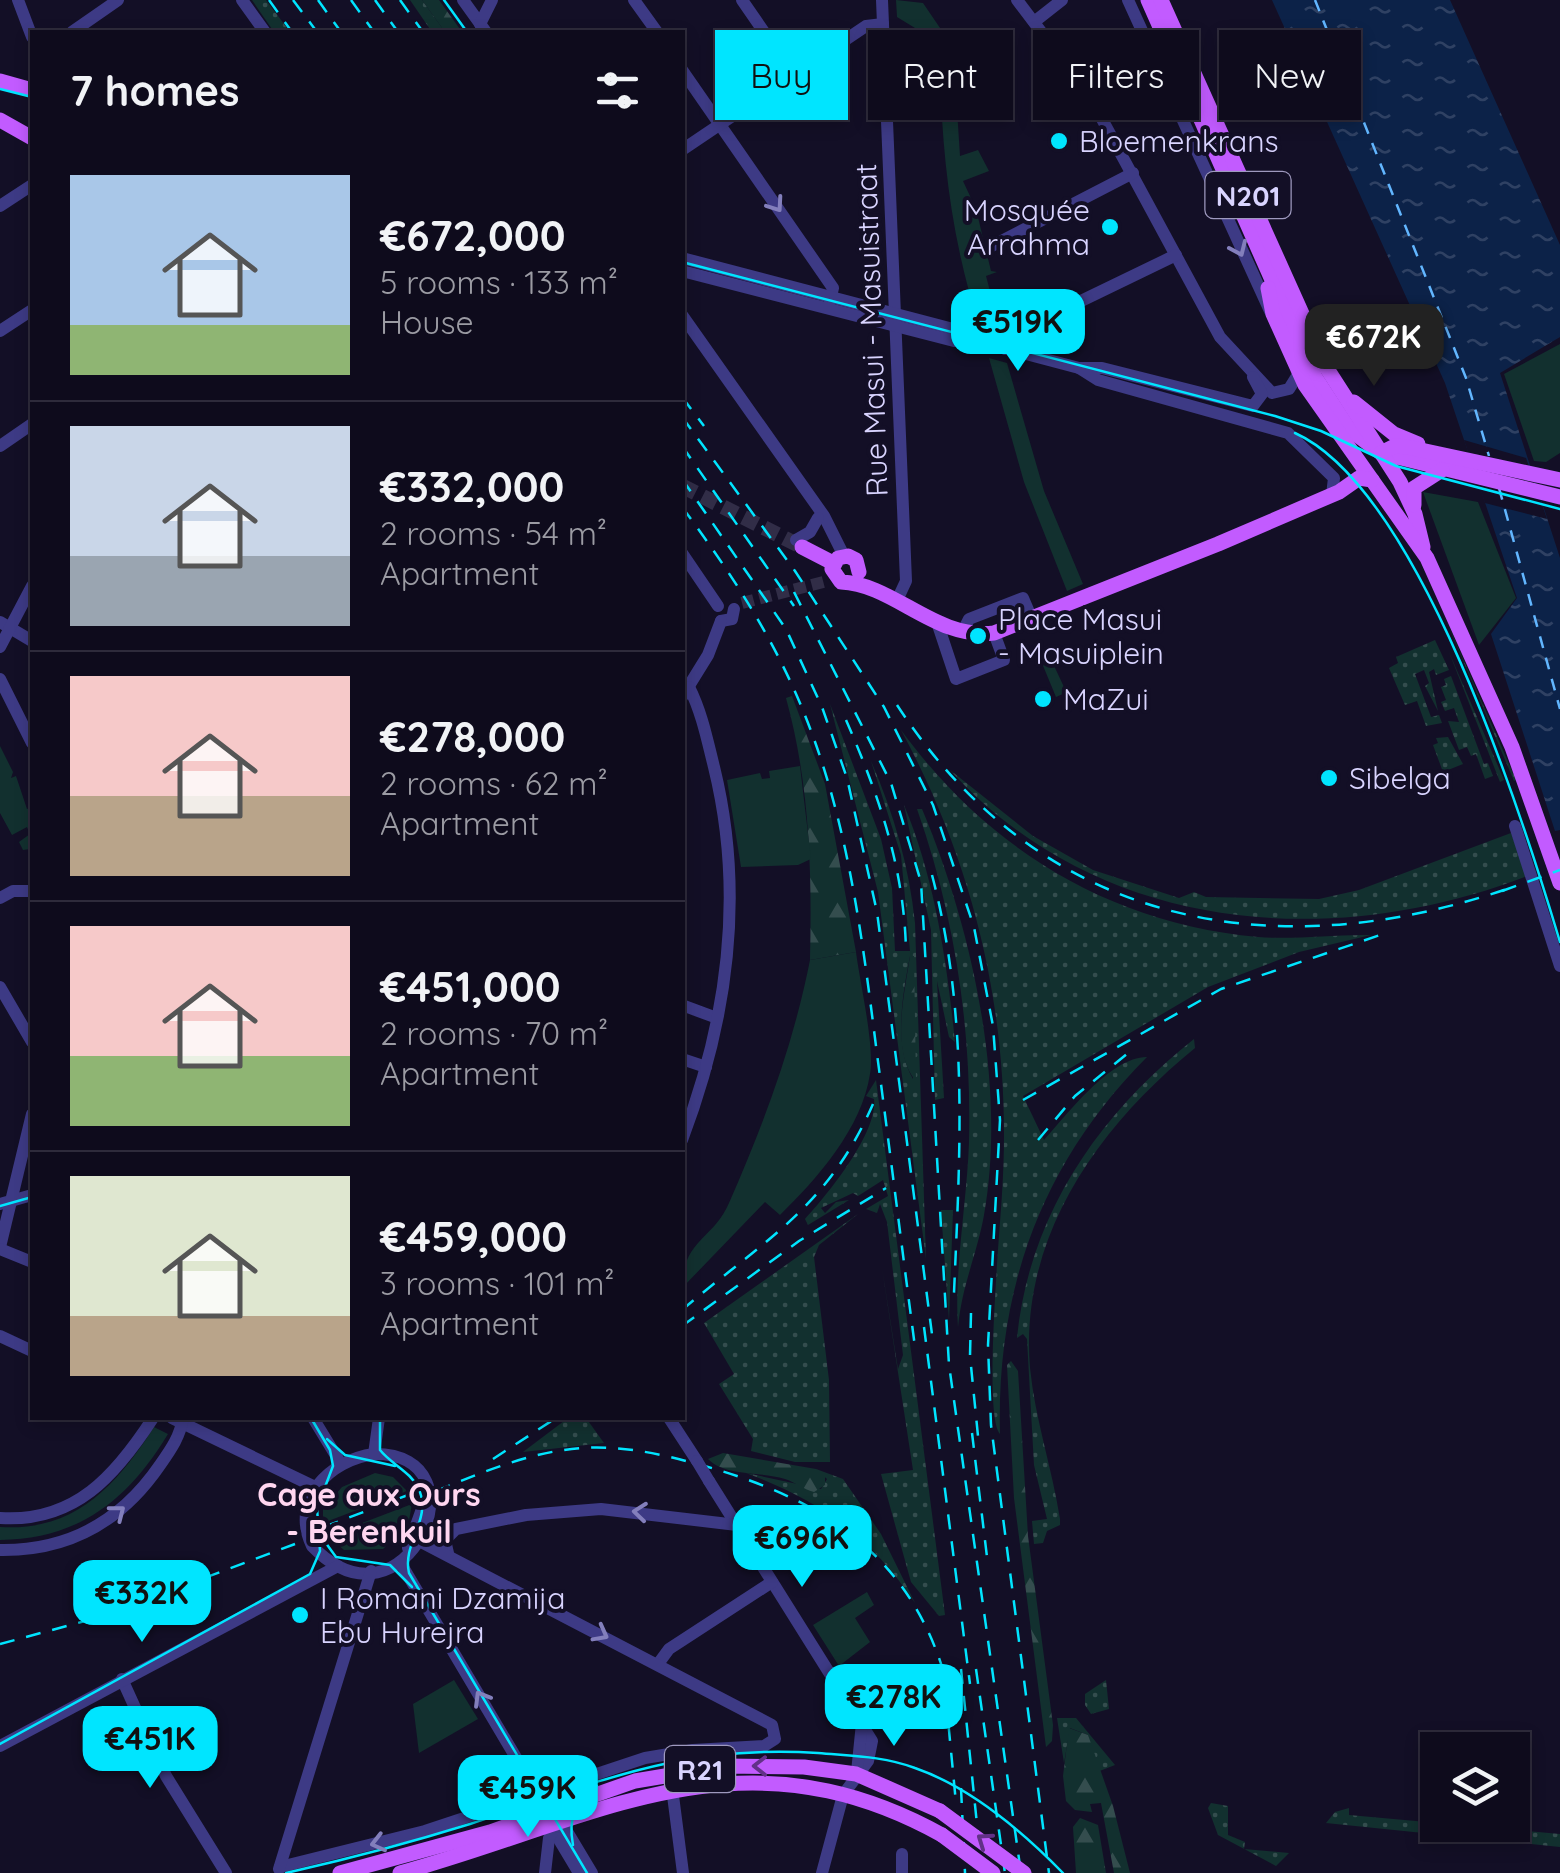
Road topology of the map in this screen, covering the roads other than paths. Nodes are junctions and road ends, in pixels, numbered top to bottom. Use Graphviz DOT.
graph roads {
  1 [pos="18,0"];
  2 [pos="118,0"];
  3 [pos="242,0"];
  4 [pos="464,0"];
  5 [pos="492,0"];
  6 [pos="634,0"];
  7 [pos="742,0"];
  8 [pos="882,0"];
  9 [pos="1017,0"];
  10 [pos="1062,0"];
  11 [pos="1128,0"];
  12 [pos="1148,0"];
  13 [pos="1161,0"];
  14 [pos="1034,22"];
  15 [pos="883,24"];
  16 [pos="483,28"];
  17 [pos="75,30"];
  18 [pos="258,30"];
  19 [pos="656,30"];
  20 [pos="763,30"];
  21 [pos="30,31"];
  22 [pos="848,38"];
  23 [pos="685,74"];
  24 [pos="0,81"];
  25 [pos="30,89"];
  26 [pos="0,120"];
  27 [pos="726,120"];
  28 [pos="720,124"];
  29 [pos="30,137"];
  30 [pos="685,148"];
  31 [pos="1133,173"];
  32 [pos="30,185"];
  33 [pos="0,206"];
  34 [pos="986,249"];
  35 [pos="1176,255"];
  36 [pos="685,259"];
  37 [pos="1266,268"];
  38 [pos="685,271"];
  39 [pos="830,302"];
  40 [pos="30,311"];
  41 [pos="1273,314"];
  42 [pos="685,319"];
  43 [pos="896,320"];
  44 [pos="0,331"];
  45 [pos="1005,349"];
  46 [pos="1079,368"];
  47 [pos="1299,373"];
  48 [pos="1339,388"];
  49 [pos="1265,391"];
  50 [pos="30,425"];
  51 [pos="1363,436"];
  52 [pos="0,446"];
  53 [pos="1430,451"];
  54 [pos="1381,454"];
  55 [pos="1442,470"];
  56 [pos="1474,470"];
  57 [pos="1385,476"];
  58 [pos="1557,477"];
  59 [pos="1332,495"];
  60 [pos="1560,497"];
  61 [pos="818,514"];
  62 [pos="1415,514"];
  63 [pos="1421,538"];
  64 [pos="799,543"];
  65 [pos="1218,544"];
  66 [pos="685,556"];
  67 [pos="1426,556"];
  68 [pos="836,567"];
  69 [pos="856,576"];
  70 [pos="30,589"];
  71 [pos="893,598"];
  72 [pos="718,606"];
  73 [pos="1032,619"];
  74 [pos="721,621"];
  75 [pos="5,625"];
  76 [pos="938,625"];
  77 [pos="964,631"];
  78 [pos="994,633"];
  79 [pos="30,640"];
  80 [pos="0,647"];
  81 [pos="0,679"];
  82 [pos="686,692"];
  83 [pos="30,738"];
  84 [pos="1515,826"];
  85 [pos="1560,884"];
  86 [pos="30,891"];
  87 [pos="3,893"];
  88 [pos="1560,966"];
  89 [pos="0,987"];
  90 [pos="685,1005"];
  91 [pos="717,1018"];
  92 [pos="30,1039"];
  93 [pos="685,1060"];
  94 [pos="706,1067"];
  95 [pos="30,1121"];
  96 [pos="685,1131"];
  97 [pos="6,1202"];
  98 [pos="0,1248"];
  99 [pos="30,1261"];
  100 [pos="0,1336"];
  101 [pos="30,1349"];
  102 [pos="152,1420"];
  103 [pos="178,1420"];
  104 [pos="180,1420"];
  105 [pos="314,1420"];
  106 [pos="378,1420"];
  107 [pos="670,1420"];
  108 [pos="378,1454"];
  109 [pos="356,1457"];
  110 [pos="340,1464"];
  111 [pos="403,1470"];
  112 [pos="315,1487"];
  113 [pos="0,1518"];
  114 [pos="736,1525"];
  115 [pos="421,1542"];
  116 [pos="0,1550"];
  117 [pos="316,1552"];
  118 [pos="448,1553"];
  119 [pos="400,1562"];
  120 [pos="344,1568"];
  121 [pos="371,1571"];
  122 [pos="304,1581"];
  123 [pos="772,1582"];
  124 [pos="361,1594"];
  125 [pos="658,1664"];
  126 [pos="122,1679"];
  127 [pos="0,1746"];
  128 [pos="856,1774"];
  129 [pos="672,1788"];
  130 [pos="538,1794"];
  131 [pos="842,1795"];
  132 [pos="548,1826"];
  133 [pos="902,1854"];
  134 [pos="279,1870"];
  135 [pos="226,1873"];
  136 [pos="340,1873"];
  137 [pos="400,1873"];
  138 [pos="546,1873"];
  139 [pos="579,1873"];
  140 [pos="592,1873"];
  141 [pos="683,1873"];
  142 [pos="822,1873"];
  143 [pos="902,1873"];
  144 [pos="993,1873"];
  145 [pos="1024,1873"];
  1 -- 21 [label="street"];
  2 -- 17 [label="street"];
  3 -- 18 [label="street"];
  4 -- 16 [label="street"];
  5 -- 16 [label="street"];
  6 -- 19 [label="street"];
  7 -- 20 [label="street"];
  8 -- 15 [label="street, Rue Masui - Masuistraat"];
  9 -- 14 [label="street"];
  10 -- 14 [label="street"];
  11 -- 41 [label="street, one-way"];
  12 -- 37 [label="main road, N201"];
  13 -- 48 [label="main road, N201"];
  14 -- 31 [label="street"];
  15 -- 22 [label="street"];
  15 -- 43 [label="street, Rue Masui - Masuistraat"];
  23 -- 28 [label="street"];
  24 -- 25 [label="main road"];
  26 -- 29 [label="main road"];
  27 -- 28 [label="street"];
  28 -- 30 [label="street"];
  28 -- 39 [label="street, one-way"];
  31 -- 34 [label="street"];
  31 -- 35 [label="street"];
  32 -- 33 [label="street"];
  35 -- 45 [label="street"];
  35 -- 49 [label="street"];
  36 -- 39 [label="street"];
  37 -- 41 [label="main road, N201"];
  37 -- 51 [label="main road, N201"];
  38 -- 39 [label="street"];
  39 -- 43 [label="street"];
  40 -- 44 [label="street"];
  41 -- 47 [label="main road, N201"];
  42 -- 61 [label="street"];
  43 -- 45 [label="street"];
  43 -- 71 [label="street, Rue Masui - Masuistraat"];
  45 -- 46 [label="street"];
  46 -- 49 [label="street"];
  46 -- 59 [label="street"];
  47 -- 49 [label="street"];
  47 -- 57 [label="main road, N201"];
  48 -- 51 [label="main road, N201"];
  48 -- 53 [label="main road"];
  50 -- 52 [label="street"];
  51 -- 54 [label="main road"];
  53 -- 54 [label="main road"];
  53 -- 56 [label="main road"];
  54 -- 57 [label="main road"];
  54 -- 57 [label="main road"];
  55 -- 56 [label="main road"];
  55 -- 57 [label="main road"];
  55 -- 62 [label="main road"];
  56 -- 58 [label="main road"];
  56 -- 60 [label="main road"];
  57 -- 59 [label="main road"];
  57 -- 62 [label="main road, N201"];
  57 -- 63 [label="main road, N201"];
  57 -- 65 [label="main road"];
  57 -- 67 [label="main road, N201"];
  59 -- 65 [label="main road"];
  61 -- 64 [label="street"];
  61 -- 68 [label="street"];
  62 -- 63 [label="main road, N201"];
  63 -- 67 [label="main road, N201"];
  64 -- 68 [label="main road"];
  65 -- 73 [label="main road"];
  66 -- 72 [label="street"];
  67 -- 85 [label="main road, N201"];
  68 -- 69 [label="main road"];
  68 -- 69 [label="main road"];
  69 -- 71 [label="main road"];
  70 -- 75 [label="street"];
  71 -- 76 [label="main road"];
  71 -- 77 [label="main road"];
  72 -- 74 [label="street"];
  72 -- 74 [label="street"];
  73 -- 77 [label="street"];
  73 -- 78 [label="main road"];
  74 -- 82 [label="street"];
  75 -- 79 [label="street"];
  75 -- 80 [label="street"];
  76 -- 77 [label="main road"];
  76 -- 78 [label="street"];
  77 -- 78 [label="main road"];
  81 -- 83 [label="street"];
  82 -- 91 [label="street"];
  84 -- 88 [label="street"];
  86 -- 87 [label="street"];
  89 -- 92 [label="street"];
  90 -- 91 [label="street"];
  91 -- 94 [label="street"];
  93 -- 94 [label="street"];
  94 -- 96 [label="street"];
  95 -- 97 [label="street"];
  97 -- 98 [label="street"];
  98 -- 99 [label="street"];
  100 -- 101 [label="street"];
  102 -- 113 [label="street"];
  116 -- 103 [label="street, one-way"];
  104 -- 112 [label="street"];
  105 -- 110 [label="street"];
  106 -- 108 [label="street"];
  107 -- 114 [label="street, bridge"];
  108 -- 109 [label="street"];
  108 -- 111 [label="street"];
  108 -- 115 [label="street"];
  109 -- 110 [label="street"];
  109 -- 111 [label="street"];
  110 -- 112 [label="street"];
  111 -- 119 [label="street"];
  112 -- 117 [label="street"];
  114 -- 118 [label="street, one-way"];
  114 -- 123 [label="street"];
  115 -- 118 [label="street"];
  115 -- 119 [label="street"];
  117 -- 120 [label="street"];
  117 -- 122 [label="street"];
  118 -- 125 [label="street, one-way"];
  119 -- 121 [label="street"];
  130 -- 119 [label="street, one-way"];
  120 -- 121 [label="street"];
  120 -- 122 [label="street"];
  120 -- 124 [label="street"];
  121 -- 124 [label="street"];
  122 -- 126 [label="street"];
  123 -- 125 [label="street"];
  123 -- 128 [label="street"];
  124 -- 134 [label="street"];
  125 -- 130 [label="street"];
  126 -- 127 [label="street"];
  126 -- 135 [label="street"];
  128 -- 131 [label="street"];
  128 -- 132 [label="main road, R21, one-way"];
  145 -- 128 [label="main road, R21, one-way, bridge"];
  129 -- 131 [label="main road, R21"];
  129 -- 132 [label="main road, R21"];
  129 -- 141 [label="street"];
  130 -- 132 [label="street"];
  130 -- 134 [label="street, one-way"];
  131 -- 142 [label="street"];
  131 -- 144 [label="main road, R21, bridge"];
  132 -- 136 [label="main road, R21"];
  132 -- 137 [label="main road, R21"];
  132 -- 138 [label="street"];
  132 -- 139 [label="street"];
  132 -- 140 [label="street"];
  133 -- 143 [label="street"];
}
